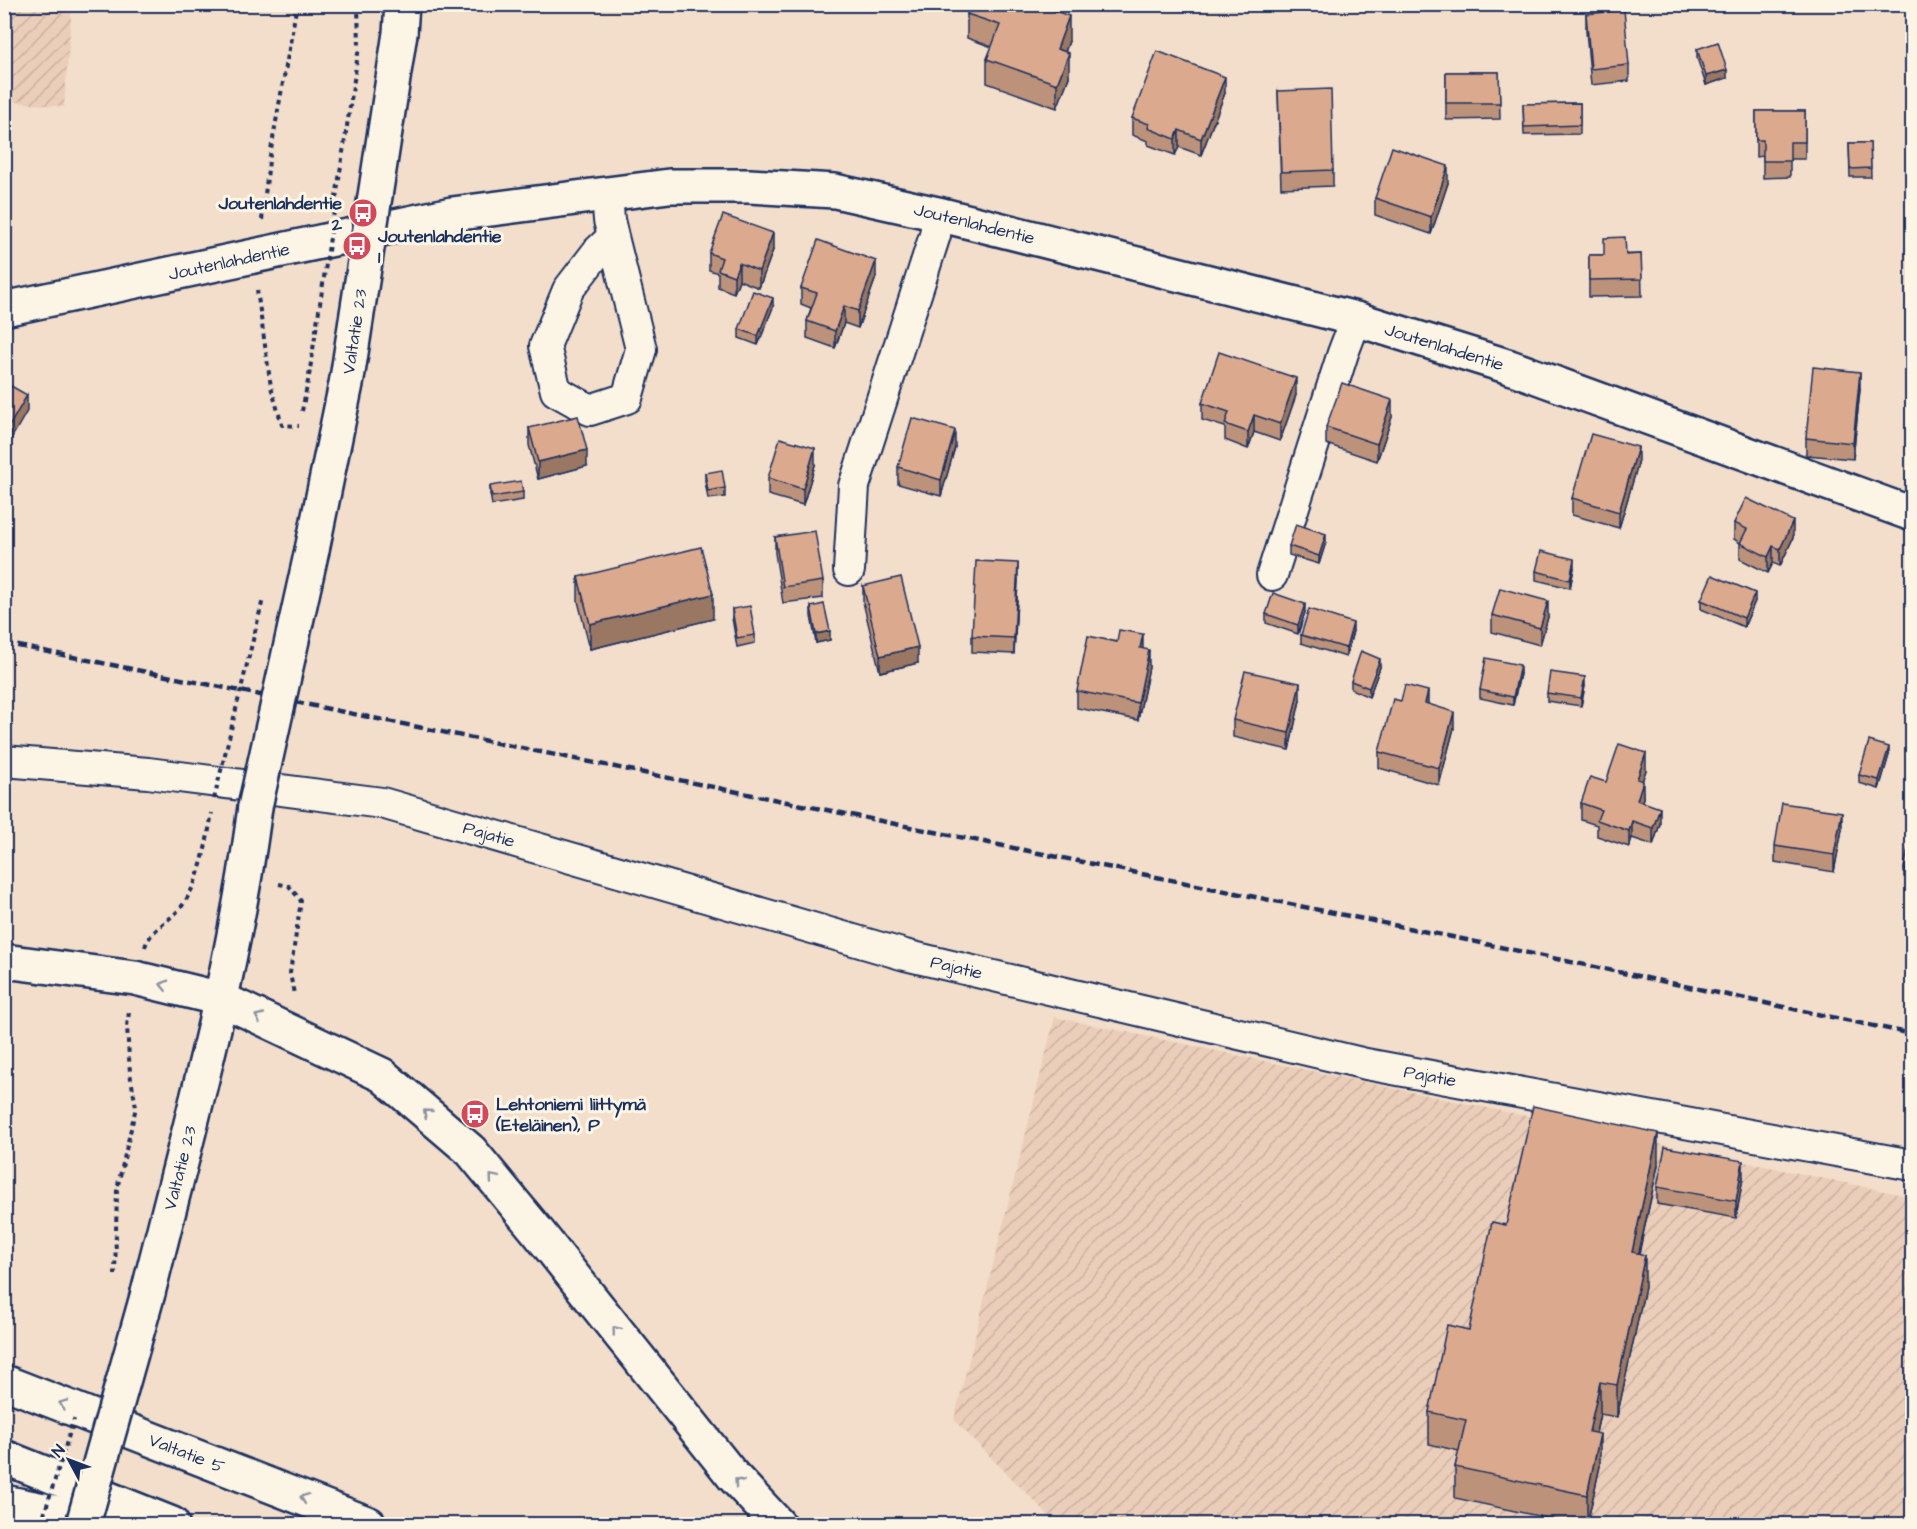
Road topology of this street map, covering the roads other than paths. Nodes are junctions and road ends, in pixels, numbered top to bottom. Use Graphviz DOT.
graph roads {
  1 [pos="401,19"];
  2 [pos="607,194"];
  3 [pos="938,214"];
  4 [pos="613,237"];
  5 [pos="4,309"];
  6 [pos="1356,319"];
  7 [pos="1912,514"];
  8 [pos="849,570"];
  9 [pos="1272,575"];
  10 [pos="4,761"];
  11 [pos="4,961"];
  12 [pos="221,999"];
  13 [pos="1912,1165"];
  14 [pos="4,1382"];
  15 [pos="4,1457"];
  16 [pos="4,1502"];
  17 [pos="82,1524"];
  18 [pos="112,1524"];
  19 [pos="172,1524"];
  20 [pos="369,1524"];
  21 [pos="778,1524"];
  1 -- 12 [label="main road, Valtatie 23, bridge"];
  2 -- 3 [label="main road, Joutenlahdentie"];
  2 -- 4 [label="street"];
  2 -- 5 [label="main road, Joutenlahdentie"];
  3 -- 6 [label="main road, Joutenlahdentie"];
  3 -- 8 [label="street"];
  4 -- 4 [label="street"];
  6 -- 7 [label="main road, Joutenlahdentie"];
  6 -- 9 [label="street"];
  10 -- 13 [label="street, Pajatie"];
  12 -- 11 [label="main road, one-way"];
  12 -- 17 [label="main road, Valtatie 23, bridge"];
  21 -- 12 [label="main road, one-way"];
  20 -- 14 [label="main road, Valtatie 5, one-way"];
  15 -- 19 [label="main road"];
  16 -- 18 [label="main road"];
}
